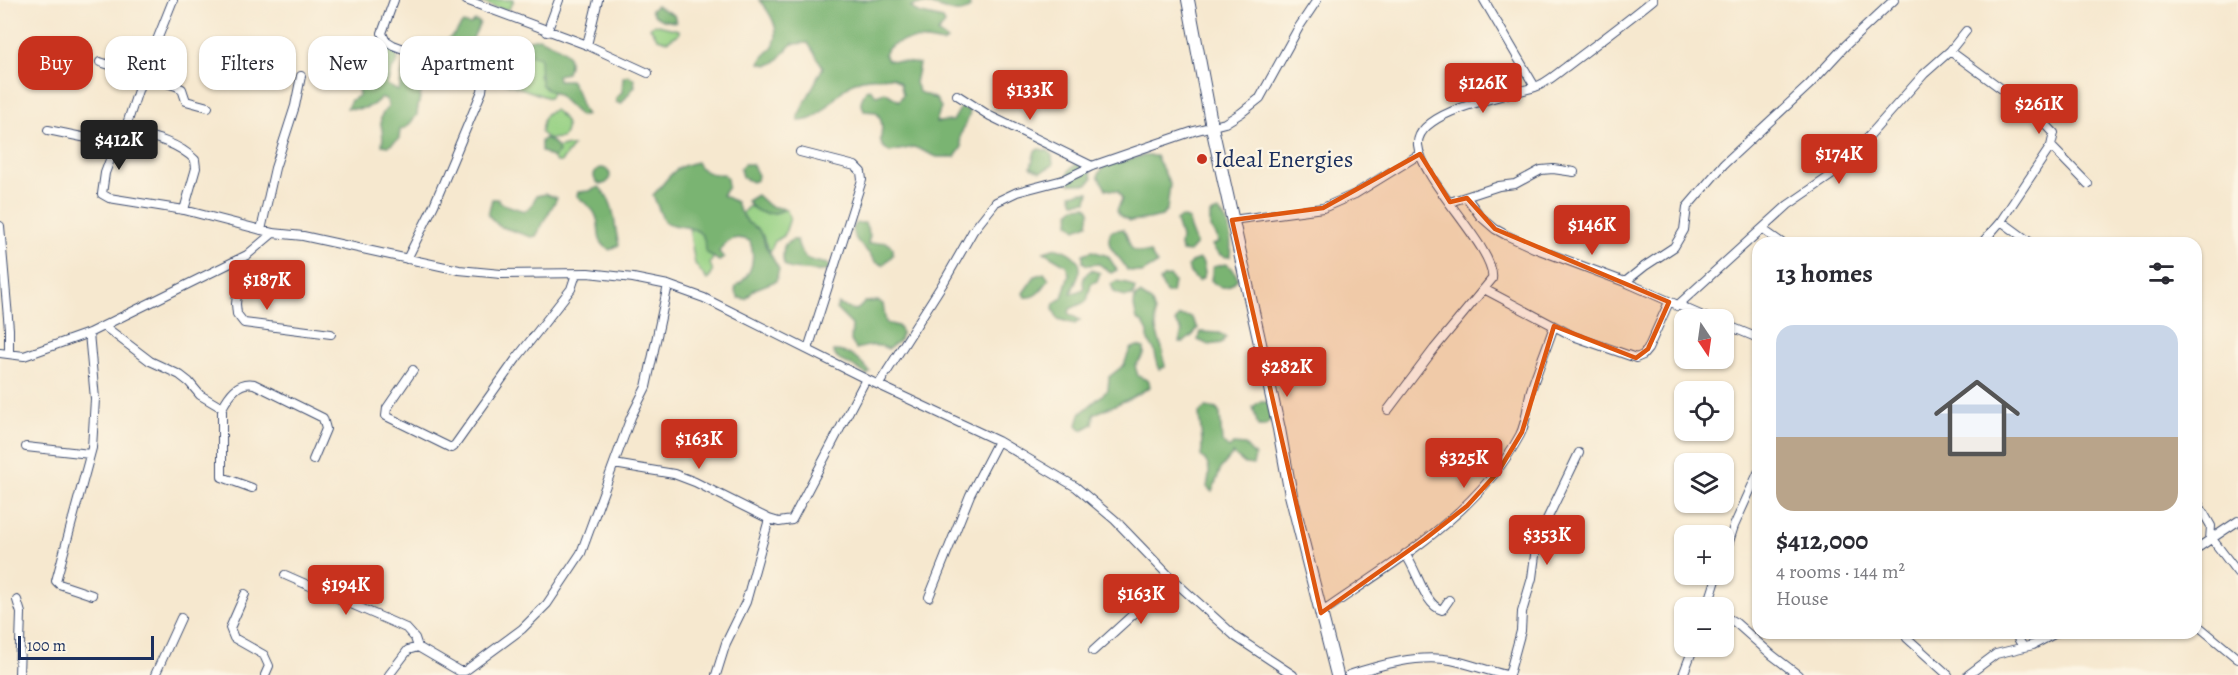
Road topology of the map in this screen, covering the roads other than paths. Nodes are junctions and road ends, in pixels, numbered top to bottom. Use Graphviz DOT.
graph roads {
  1 [pos="173,0"];
  2 [pos="394,0"];
  3 [pos="466,0"];
  4 [pos="559,0"];
  5 [pos="598,0"];
  6 [pos="1188,0"];
  7 [pos="1317,0"];
  8 [pos="1484,0"];
  9 [pos="1653,0"];
  10 [pos="1894,0"];
  11 [pos="1966,31"];
  12 [pos="547,32"];
  13 [pos="158,36"];
  14 [pos="587,45"];
  15 [pos="1950,51"];
  16 [pos="100,62"];
  17 [pos="105,64"];
  18 [pos="648,73"];
  19 [pos="301,76"];
  20 [pos="1535,87"];
  21 [pos="137,90"];
  22 [pos="182,90"];
  23 [pos="957,95"];
  24 [pos="208,107"];
  25 [pos="1212,127"];
  26 [pos="48,130"];
  27 [pos="125,130"];
  28 [pos="116,144"];
  29 [pos="2050,146"];
  30 [pos="800,152"];
  31 [pos="1420,154"];
  32 [pos="1092,166"];
  33 [pos="1574,172"];
  34 [pos="2088,184"];
  35 [pos="1467,198"];
  36 [pos="1450,202"];
  37 [pos="184,210"];
  38 [pos="1232,220"];
  39 [pos="2001,221"];
  40 [pos="0,226"];
  41 [pos="1762,229"];
  42 [pos="261,230"];
  43 [pos="273,233"];
  44 [pos="1752,237"];
  45 [pos="1753,237"];
  46 [pos="1773,237"];
  47 [pos="1987,237"];
  48 [pos="2023,237"];
  49 [pos="241,258"];
  50 [pos="407,259"];
  51 [pos="576,274"];
  52 [pos="1625,282"];
  53 [pos="668,285"];
  54 [pos="1484,289"];
  55 [pos="1673,304"];
  56 [pos="1685,309"];
  57 [pos="104,326"];
  58 [pos="1554,326"];
  59 [pos="1734,328"];
  60 [pos="89,333"];
  61 [pos="331,334"];
  62 [pos="1752,336"];
  63 [pos="808,349"];
  64 [pos="4,354"];
  65 [pos="413,370"];
  66 [pos="866,379"];
  67 [pos="879,384"];
  68 [pos="222,408"];
  69 [pos="1389,410"];
  70 [pos="998,441"];
  71 [pos="26,447"];
  72 [pos="1579,453"];
  73 [pos="90,454"];
  74 [pos="313,460"];
  75 [pos="614,464"];
  76 [pos="252,488"];
  77 [pos="1752,488"];
  78 [pos="1748,498"];
  79 [pos="1752,499"];
  80 [pos="2202,510"];
  81 [pos="769,519"];
  82 [pos="2238,521"];
  83 [pos="1734,526"];
  84 [pos="2211,539"];
  85 [pos="2202,545"];
  86 [pos="1405,554"];
  87 [pos="2238,573"];
  88 [pos="285,575"];
  89 [pos="1172,579"];
  90 [pos="245,594"];
  91 [pos="92,596"];
  92 [pos="929,597"];
  93 [pos="17,600"];
  94 [pos="1449,600"];
  95 [pos="1321,613"];
  96 [pos="181,618"];
  97 [pos="1734,621"];
  98 [pos="2202,629"];
  99 [pos="1752,637"];
  100 [pos="1754,639"];
  101 [pos="1908,639"];
  102 [pos="2018,639"];
  103 [pos="2044,639"];
  104 [pos="418,647"];
  105 [pos="2023,647"];
  106 [pos="1093,651"];
  107 [pos="1690,657"];
  108 [pos="2238,659"];
  109 [pos="19,675"];
  110 [pos="155,675"];
  111 [pos="265,675"];
  112 [pos="389,675"];
  113 [pos="716,675"];
  114 [pos="1293,675"];
  115 [pos="1337,675"];
  116 [pos="1349,675"];
  117 [pos="1508,675"];
  118 [pos="1683,675"];
  119 [pos="1798,675"];
  120 [pos="1948,675"];
  121 [pos="1968,675"];
  1 -- 13 [label="street"];
  2 -- 50 [label="street"];
  3 -- 12 [label="street"];
  4 -- 12 [label="street"];
  5 -- 14 [label="street"];
  6 -- 25 [label="main road"];
  7 -- 25 [label="street"];
  8 -- 20 [label="street"];
  9 -- 20 [label="street"];
  10 -- 52 [label="street"];
  11 -- 15 [label="street"];
  12 -- 14 [label="street"];
  14 -- 18 [label="street"];
  15 -- 29 [label="street"];
  15 -- 41 [label="street"];
  16 -- 17 [label="street"];
  19 -- 42 [label="street"];
  20 -- 31 [label="street"];
  21 -- 27 [label="street"];
  22 -- 24 [label="street"];
  23 -- 32 [label="street"];
  25 -- 32 [label="street"];
  25 -- 38 [label="main road"];
  26 -- 28 [label="street"];
  27 -- 28 [label="street"];
  27 -- 37 [label="street"];
  28 -- 37 [label="street"];
  29 -- 34 [label="street"];
  29 -- 39 [label="street"];
  30 -- 63 [label="street"];
  31 -- 36 [label="street"];
  31 -- 38 [label="street"];
  32 -- 67 [label="street"];
  33 -- 35 [label="street"];
  35 -- 36 [label="street"];
  35 -- 52 [label="street"];
  36 -- 54 [label="street"];
  37 -- 42 [label="street"];
  38 -- 95 [label="main road"];
  39 -- 47 [label="street"];
  39 -- 48 [label="street"];
  40 -- 64 [label="street"];
  41 -- 45 [label="street"];
  41 -- 46 [label="street"];
  42 -- 43 [label="street"];
  43 -- 49 [label="street"];
  43 -- 50 [label="street"];
  44 -- 55 [label="street"];
  49 -- 57 [label="street"];
  49 -- 61 [label="street"];
  50 -- 51 [label="street"];
  51 -- 53 [label="street"];
  51 -- 65 [label="street"];
  52 -- 55 [label="street"];
  53 -- 63 [label="street"];
  53 -- 75 [label="street"];
  54 -- 58 [label="street"];
  54 -- 69 [label="street"];
  55 -- 56 [label="street"];
  55 -- 58 [label="street"];
  57 -- 60 [label="street"];
  57 -- 68 [label="street"];
  58 -- 86 [label="street"];
  59 -- 62 [label="street"];
  60 -- 64 [label="street"];
  60 -- 73 [label="street"];
  63 -- 66 [label="street"];
  66 -- 67 [label="street"];
  66 -- 81 [label="street"];
  67 -- 70 [label="street"];
  68 -- 74 [label="street"];
  68 -- 76 [label="street"];
  70 -- 89 [label="street"];
  70 -- 92 [label="street"];
  71 -- 73 [label="street"];
  72 -- 117 [label="street"];
  73 -- 91 [label="street"];
  75 -- 81 [label="street"];
  75 -- 104 [label="street"];
  77 -- 78 [label="street"];
  78 -- 79 [label="street"];
  78 -- 83 [label="street"];
  80 -- 84 [label="street"];
  81 -- 113 [label="street"];
  82 -- 84 [label="street"];
  84 -- 85 [label="street"];
  84 -- 87 [label="street"];
  86 -- 94 [label="street"];
  86 -- 95 [label="street"];
  88 -- 104 [label="street"];
  89 -- 106 [label="street"];
  89 -- 114 [label="street"];
  90 -- 111 [label="street"];
  93 -- 109 [label="street"];
  95 -- 115 [label="main road"];
  96 -- 110 [label="street"];
  97 -- 99 [label="street"];
  98 -- 108 [label="street"];
  100 -- 119 [label="street"];
  101 -- 120 [label="street"];
  102 -- 105 [label="street"];
  103 -- 105 [label="street"];
  104 -- 112 [label="street"];
  105 -- 121 [label="street"];
  107 -- 118 [label="street"];
  116 -- 117 [label="street"];
}
